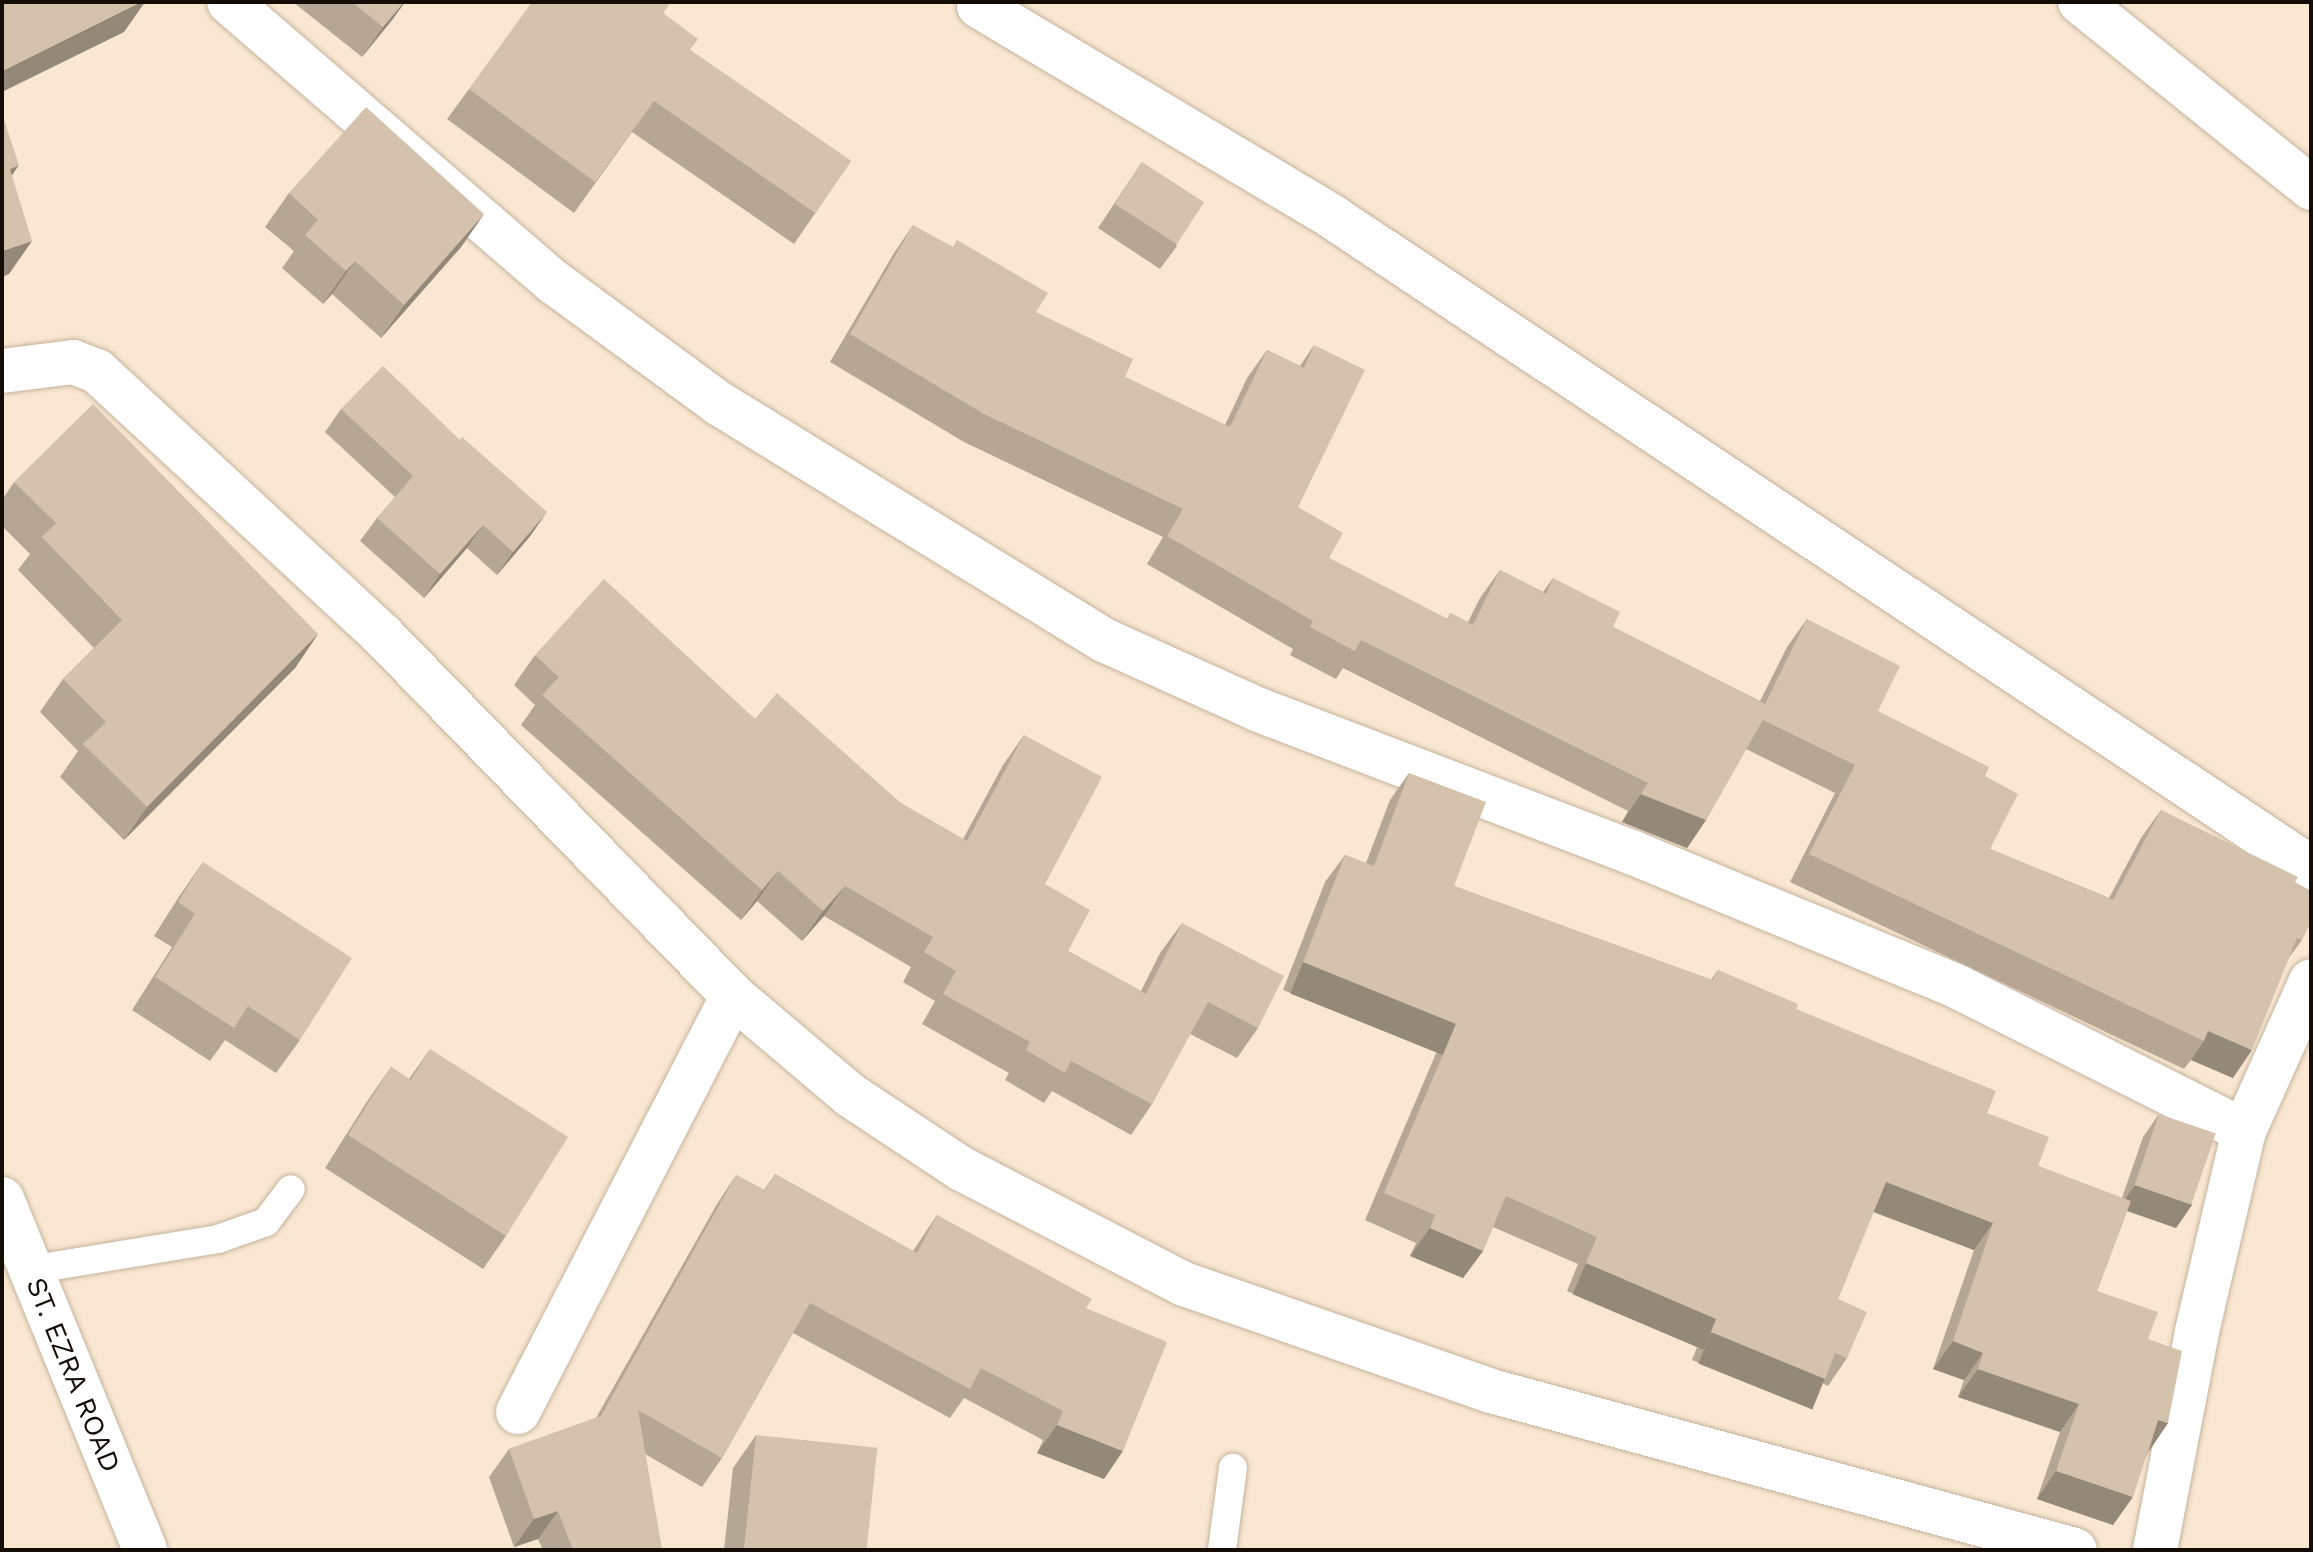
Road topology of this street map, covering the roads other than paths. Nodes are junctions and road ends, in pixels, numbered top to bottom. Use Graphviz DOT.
graph roads {
  1 [pos="229,2"];
  2 [pos="2080,2"];
  3 [pos="977,3"];
  4 [pos="2311,188"];
  5 [pos="2,371"];
  6 [pos="2311,868"];
  7 [pos="2311,981"];
  8 [pos="733,996"];
  9 [pos="2244,1131"];
  10 [pos="291,1189"];
  11 [pos="2,1199"];
  12 [pos="29,1270"];
  13 [pos="518,1412"];
  14 [pos="1233,1468"];
  15 [pos="145,1550"];
  16 [pos="1222,1550"];
  17 [pos="2075,1550"];
  18 [pos="2155,1550"];
  1 -- 9 [label="street"];
  2 -- 4 [label="street"];
  3 -- 6 [label="street"];
  5 -- 8 [label="street"];
  7 -- 9 [label="street"];
  8 -- 13 [label="street"];
  8 -- 17 [label="street"];
  9 -- 18 [label="street"];
  10 -- 12 [label="lane"];
  11 -- 12 [label="street, ST. EZRA ROAD"];
  12 -- 15 [label="street, ST. EZRA ROAD"];
  14 -- 16 [label="lane"];
}
